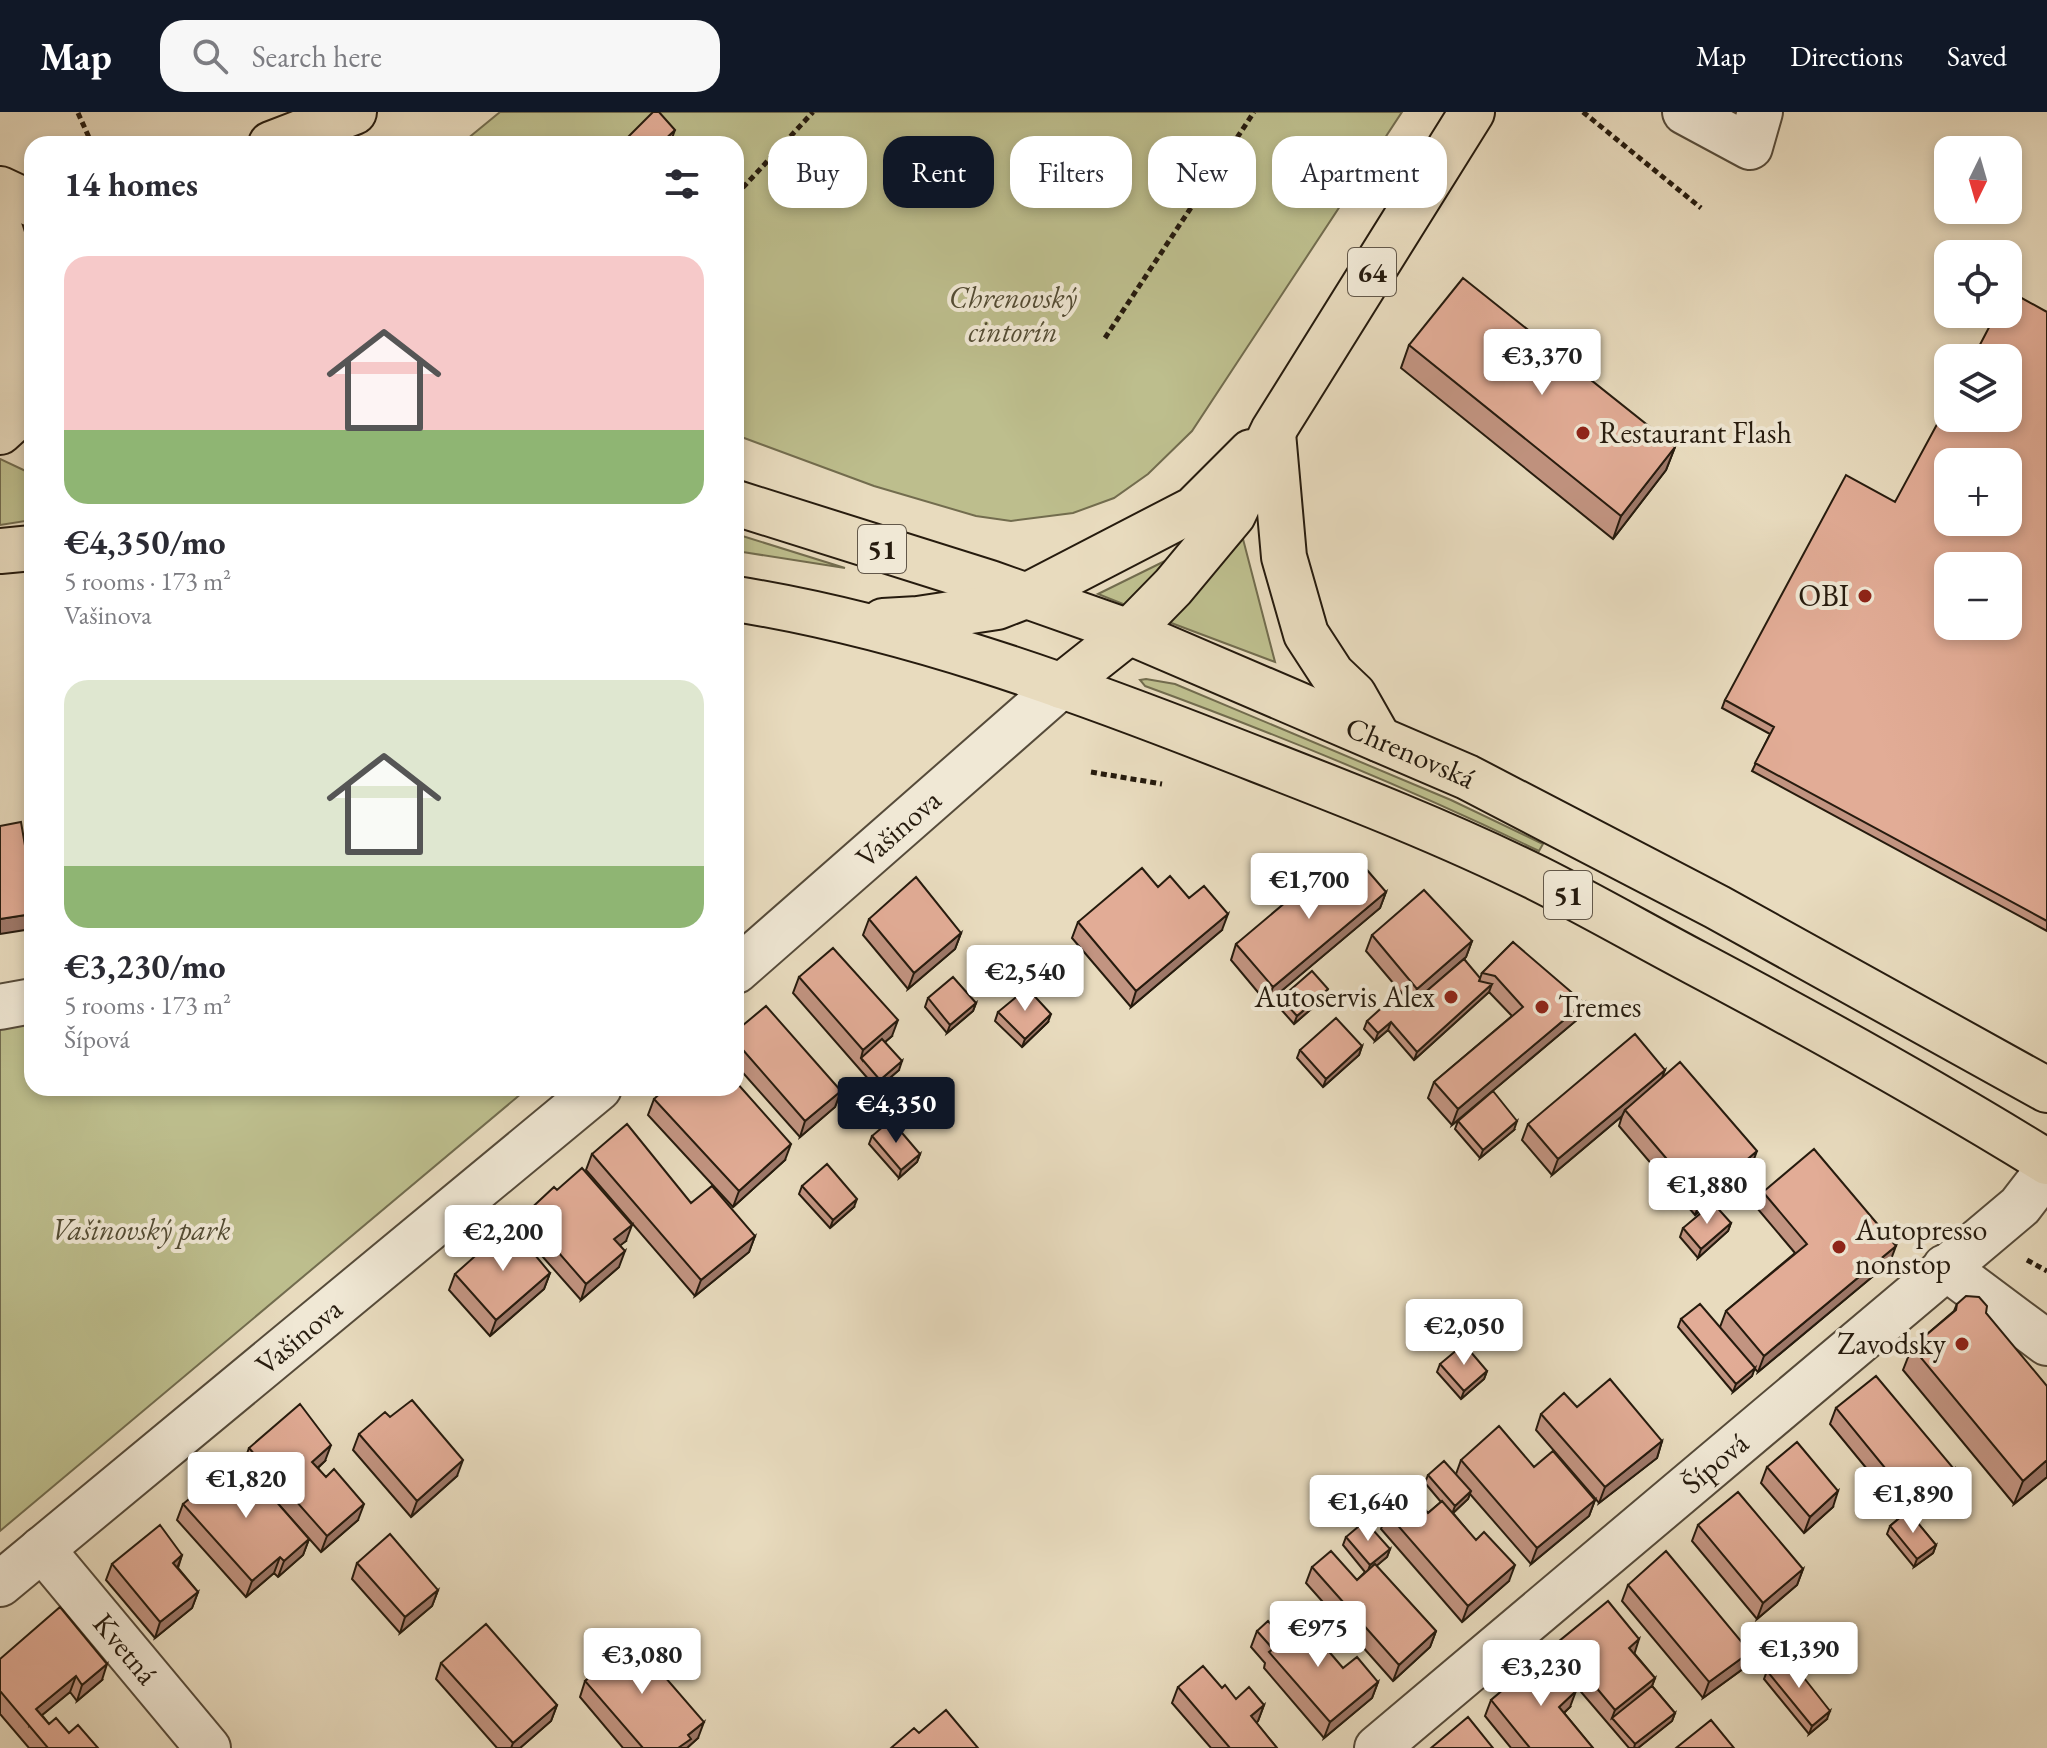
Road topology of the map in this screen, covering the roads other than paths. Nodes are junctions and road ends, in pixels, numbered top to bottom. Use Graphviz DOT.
graph roads {
  1 [pos="357,112"];
  2 [pos="1472,112"];
  3 [pos="1685,112"];
  4 [pos="1755,130"];
  5 [pos="292,136"];
  6 [pos="319,136"];
  7 [pos="344,136"];
  8 [pos="24,176"];
  9 [pos="0,179"];
  10 [pos="0,189"];
  11 [pos="24,200"];
  12 [pos="0,229"];
  13 [pos="16,322"];
  14 [pos="12,423"];
  15 [pos="1273,431"];
  16 [pos="744,506"];
  17 [pos="24,549"];
  18 [pos="0,551"];
  19 [pos="1028,595"];
  20 [pos="744,601"];
  21 [pos="850,622"];
  22 [pos="1129,632"];
  23 [pos="1061,686"];
  24 [pos="1379,739"];
  25 [pos="744,964"];
  26 [pos="24,1002"];
  27 [pos="0,1007"];
  28 [pos="2047,1090"];
  29 [pos="589,1096"];
  30 [pos="2047,1162"];
  31 [pos="2047,1171"];
  32 [pos="1945,1267"];
  33 [pos="2047,1343"];
  34 [pos="42,1549"];
  35 [pos="0,1584"];
  36 [pos="208,1748"];
  37 [pos="1377,1748"];
  1 -- 5 [label="main road"];
  1 -- 6 [label="main road"];
  1 -- 7 [label="main road"];
  2 -- 15 [label="main road, 64"];
  3 -- 4 [label="street"];
  8 -- 9 [label="main road"];
  10 -- 11 [label="main road"];
  12 -- 13 [label="main road"];
  13 -- 14 [label="main road"];
  15 -- 19 [label="main road, 64"];
  15 -- 22 [label="main road, 64"];
  15 -- 24 [label="main road"];
  16 -- 19 [label="main road, Chrenovská / 51"];
  17 -- 18 [label="main road"];
  19 -- 21 [label="main road, 64"];
  19 -- 22 [label="main road, Chrenovská / 51"];
  20 -- 21 [label="main road, Chrenovská / 51"];
  21 -- 23 [label="main road, Chrenovská / 51"];
  22 -- 23 [label="main road, 64"];
  22 -- 24 [label="main road, Chrenovská / 51"];
  23 -- 25 [label="street, Vašinova"];
  23 -- 30 [label="main road, Chrenovská / 51"];
  24 -- 28 [label="main road, Chrenovská / 51"];
  26 -- 27 [label="street"];
  29 -- 34 [label="street, Vašinova"];
  31 -- 32 [label="street, Šípová"];
  32 -- 33 [label="street"];
  32 -- 37 [label="street, Šípová"];
  34 -- 35 [label="street, Vašinova"];
  34 -- 36 [label="street, Kvetná"];
}
